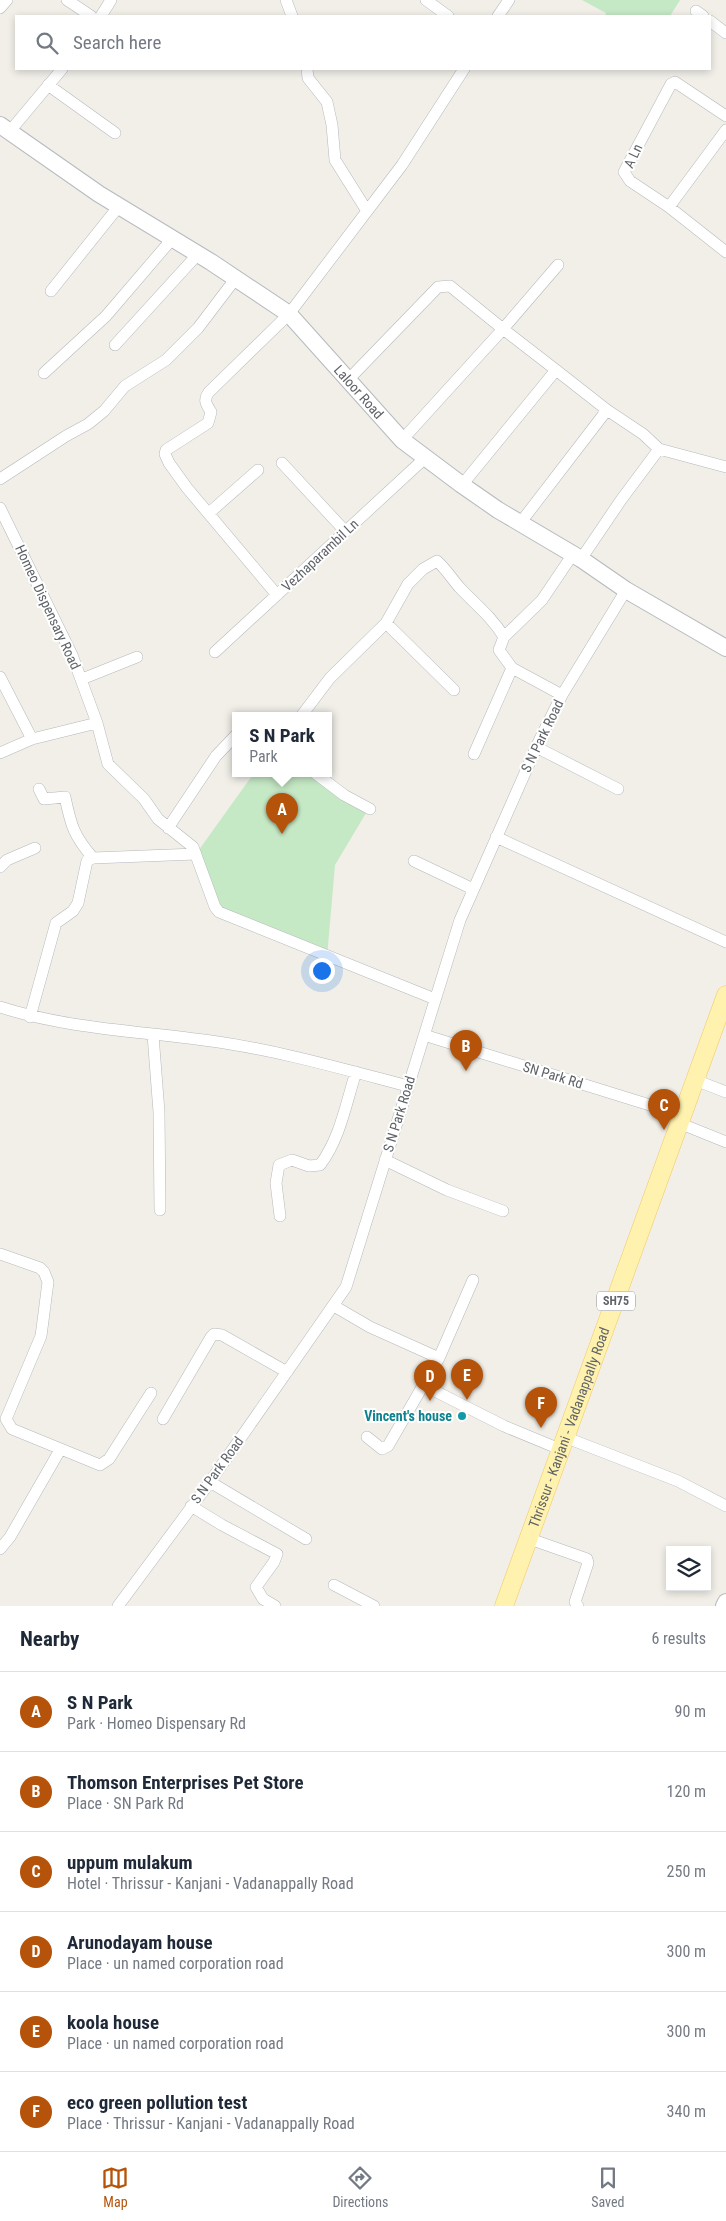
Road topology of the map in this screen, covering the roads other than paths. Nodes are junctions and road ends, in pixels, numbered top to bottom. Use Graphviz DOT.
graph roads {
  1 [pos="7,0"];
  2 [pos="67,0"];
  3 [pos="111,0"];
  4 [pos="286,0"];
  5 [pos="426,0"];
  6 [pos="509,0"];
  7 [pos="0,8"];
  8 [pos="90,15"];
  9 [pos="102,15"];
  10 [pos="292,15"];
  11 [pos="447,15"];
  12 [pos="499,15"];
  13 [pos="711,22"];
  14 [pos="726,32"];
  15 [pos="61,70"];
  16 [pos="307,70"];
  17 [pos="463,70"];
  18 [pos="48,85"];
  19 [pos="726,116"];
  20 [pos="3,127"];
  21 [pos="726,130"];
  22 [pos="115,133"];
  23 [pos="119,206"];
  24 [pos="669,207"];
  25 [pos="367,211"];
  26 [pos="172,239"];
  27 [pos="725,249"];
  28 [pos="198,254"];
  29 [pos="558,265"];
  30 [pos="236,278"];
  31 [pos="51,291"];
  32 [pos="289,314"];
  33 [pos="504,329"];
  34 [pos="114,345"];
  35 [pos="556,370"];
  36 [pos="44,373"];
  37 [pos="348,380"];
  38 [pos="606,410"];
  39 [pos="402,440"];
  40 [pos="659,449"];
  41 [pos="425,458"];
  42 [pos="282,463"];
  43 [pos="726,467"];
  44 [pos="258,470"];
  45 [pos="0,479"];
  46 [pos="462,485"];
  47 [pos="0,508"];
  48 [pos="209,513"];
  49 [pos="521,522"];
  50 [pos="345,531"];
  51 [pos="577,557"];
  52 [pos="626,590"];
  53 [pos="277,595"];
  54 [pos="386,623"];
  55 [pos="504,637"];
  56 [pos="726,648"];
  57 [pos="215,652"];
  58 [pos="137,657"];
  59 [pos="512,668"];
  60 [pos="0,677"];
  61 [pos="82,679"];
  62 [pos="454,690"];
  63 [pos="562,696"];
  64 [pos="304,712"];
  65 [pos="97,723"];
  66 [pos="32,739"];
  67 [pos="232,739"];
  68 [pos="536,747"];
  69 [pos="0,753"];
  70 [pos="474,754"];
  71 [pos="319,777"];
  72 [pos="39,789"];
  73 [pos="618,789"];
  74 [pos="370,809"];
  75 [pos="168,828"];
  76 [pos="496,837"];
  77 [pos="34,848"];
  78 [pos="196,854"];
  79 [pos="93,858"];
  80 [pos="414,861"];
  81 [pos="0,867"];
  82 [pos="474,889"];
  83 [pos="726,942"];
  84 [pos="435,999"];
  85 [pos="725,1004"];
  86 [pos="0,1008"];
  87 [pos="30,1017"];
  88 [pos="153,1035"];
  89 [pos="424,1035"];
  90 [pos="356,1072"];
  91 [pos="695,1080"];
  92 [pos="408,1086"];
  93 [pos="726,1092"];
  94 [pos="681,1119"];
  95 [pos="726,1142"];
  96 [pos="385,1160"];
  97 [pos="160,1210"];
  98 [pos="504,1211"];
  99 [pos="280,1216"];
  100 [pos="0,1254"];
  101 [pos="473,1280"];
  102 [pos="334,1306"];
  103 [pos="439,1358"];
  104 [pos="288,1372"];
  105 [pos="423,1385"];
  106 [pos="151,1393"];
  107 [pos="163,1418"];
  108 [pos="367,1437"];
  109 [pos="564,1444"];
  110 [pos="60,1450"];
  111 [pos="210,1482"];
  112 [pos="191,1506"];
  113 [pos="726,1506"];
  114 [pos="530,1538"];
  115 [pos="306,1539"];
  116 [pos="0,1550"];
  117 [pos="334,1584"];
  118 [pos="726,1602"];
  119 [pos="118,1606"];
  120 [pos="275,1606"];
  121 [pos="374,1606"];
  122 [pos="504,1606"];
  123 [pos="578,1606"];
  124 [pos="724,1606"];
  1 -- 7 [label="street"];
  2 -- 8 [label="street"];
  3 -- 9 [label="street"];
  4 -- 10 [label="street"];
  5 -- 11 [label="street"];
  6 -- 12 [label="street"];
  13 -- 14 [label="street"];
  15 -- 18 [label="street"];
  16 -- 25 [label="street"];
  17 -- 25 [label="street"];
  18 -- 20 [label="street"];
  18 -- 22 [label="street"];
  19 -- 24 [label="street, A Ln"];
  20 -- 23 [label="street, Laloor Road"];
  21 -- 24 [label="street"];
  23 -- 26 [label="street, Laloor Road"];
  23 -- 31 [label="street"];
  24 -- 27 [label="street, A Ln"];
  25 -- 32 [label="street"];
  26 -- 28 [label="street, Laloor Road"];
  26 -- 36 [label="street"];
  28 -- 30 [label="street, Laloor Road"];
  28 -- 34 [label="street"];
  29 -- 33 [label="street"];
  30 -- 32 [label="street, Laloor Road"];
  30 -- 45 [label="street"];
  32 -- 37 [label="street, Laloor Road"];
  32 -- 48 [label="street"];
  33 -- 35 [label="street"];
  33 -- 37 [label="street"];
  33 -- 39 [label="street"];
  35 -- 38 [label="street"];
  35 -- 46 [label="street"];
  37 -- 39 [label="street, Laloor Road"];
  38 -- 40 [label="street"];
  38 -- 49 [label="street"];
  39 -- 41 [label="street, Laloor Road"];
  40 -- 43 [label="street"];
  40 -- 51 [label="street"];
  41 -- 46 [label="street, Laloor Road"];
  41 -- 50 [label="street, Vezhaparambil Ln"];
  42 -- 50 [label="street"];
  44 -- 48 [label="street"];
  46 -- 49 [label="street, Laloor Road"];
  47 -- 61 [label="street, Homeo Dispensary Road"];
  48 -- 53 [label="street"];
  49 -- 51 [label="street, Laloor Road"];
  50 -- 53 [label="street, Vezhaparambil Ln"];
  51 -- 52 [label="street, Laloor Road"];
  51 -- 55 [label="street"];
  52 -- 56 [label="street, Laloor Road"];
  52 -- 63 [label="street, S N Park Road"];
  53 -- 57 [label="street, Vezhaparambil Ln"];
  54 -- 55 [label="street"];
  54 -- 62 [label="street"];
  54 -- 64 [label="street"];
  55 -- 59 [label="street"];
  58 -- 61 [label="street"];
  59 -- 63 [label="street"];
  59 -- 70 [label="street"];
  60 -- 66 [label="street"];
  61 -- 65 [label="street, Homeo Dispensary Road"];
  63 -- 68 [label="street, S N Park Road"];
  65 -- 66 [label="street"];
  65 -- 75 [label="street, Homeo Dispensary Road"];
  66 -- 69 [label="street"];
  67 -- 75 [label="street"];
  68 -- 73 [label="street"];
  68 -- 76 [label="street, S N Park Road"];
  71 -- 74 [label="street"];
  72 -- 79 [label="street"];
  75 -- 78 [label="street, Homeo Dispensary Road"];
  76 -- 82 [label="street, S N Park Road"];
  76 -- 83 [label="street"];
  77 -- 81 [label="street"];
  78 -- 79 [label="street"];
  78 -- 84 [label="street"];
  79 -- 87 [label="street"];
  80 -- 82 [label="street"];
  82 -- 84 [label="street, S N Park Road"];
  84 -- 89 [label="street, S N Park Road"];
  85 -- 91 [label="main road, Thrissur - Kanjani - Vadanappally Road / SH75"];
  86 -- 87 [label="street"];
  87 -- 88 [label="street"];
  88 -- 90 [label="street"];
  88 -- 97 [label="street"];
  89 -- 92 [label="street, S N Park Road"];
  89 -- 94 [label="street, SN Park Rd"];
  90 -- 92 [label="street"];
  90 -- 99 [label="street"];
  91 -- 93 [label="street"];
  91 -- 94 [label="main road, Thrissur - Kanjani - Vadanappally Road / SH75"];
  92 -- 96 [label="street, S N Park Road"];
  94 -- 95 [label="street, SN Park Rd"];
  94 -- 109 [label="main road, Thrissur - Kanjani - Vadanappally Road / SH75"];
  96 -- 98 [label="street"];
  96 -- 102 [label="street, S N Park Road"];
  100 -- 110 [label="street"];
  101 -- 103 [label="street"];
  102 -- 103 [label="street"];
  102 -- 104 [label="street, S N Park Road"];
  103 -- 105 [label="street"];
  104 -- 107 [label="street"];
  104 -- 111 [label="street, S N Park Road"];
  105 -- 108 [label="street"];
  105 -- 109 [label="street"];
  106 -- 110 [label="street"];
  109 -- 113 [label="street"];
  109 -- 114 [label="main road, Thrissur - Kanjani - Vadanappally Road / SH75"];
  110 -- 116 [label="street"];
  111 -- 112 [label="street, S N Park Road"];
  111 -- 115 [label="street"];
  112 -- 119 [label="street, S N Park Road"];
  112 -- 120 [label="street"];
  114 -- 122 [label="main road, Thrissur - Kanjani - Vadanappally Road / SH75"];
  114 -- 123 [label="street"];
  117 -- 121 [label="street"];
  118 -- 124 [label="street"];
}
